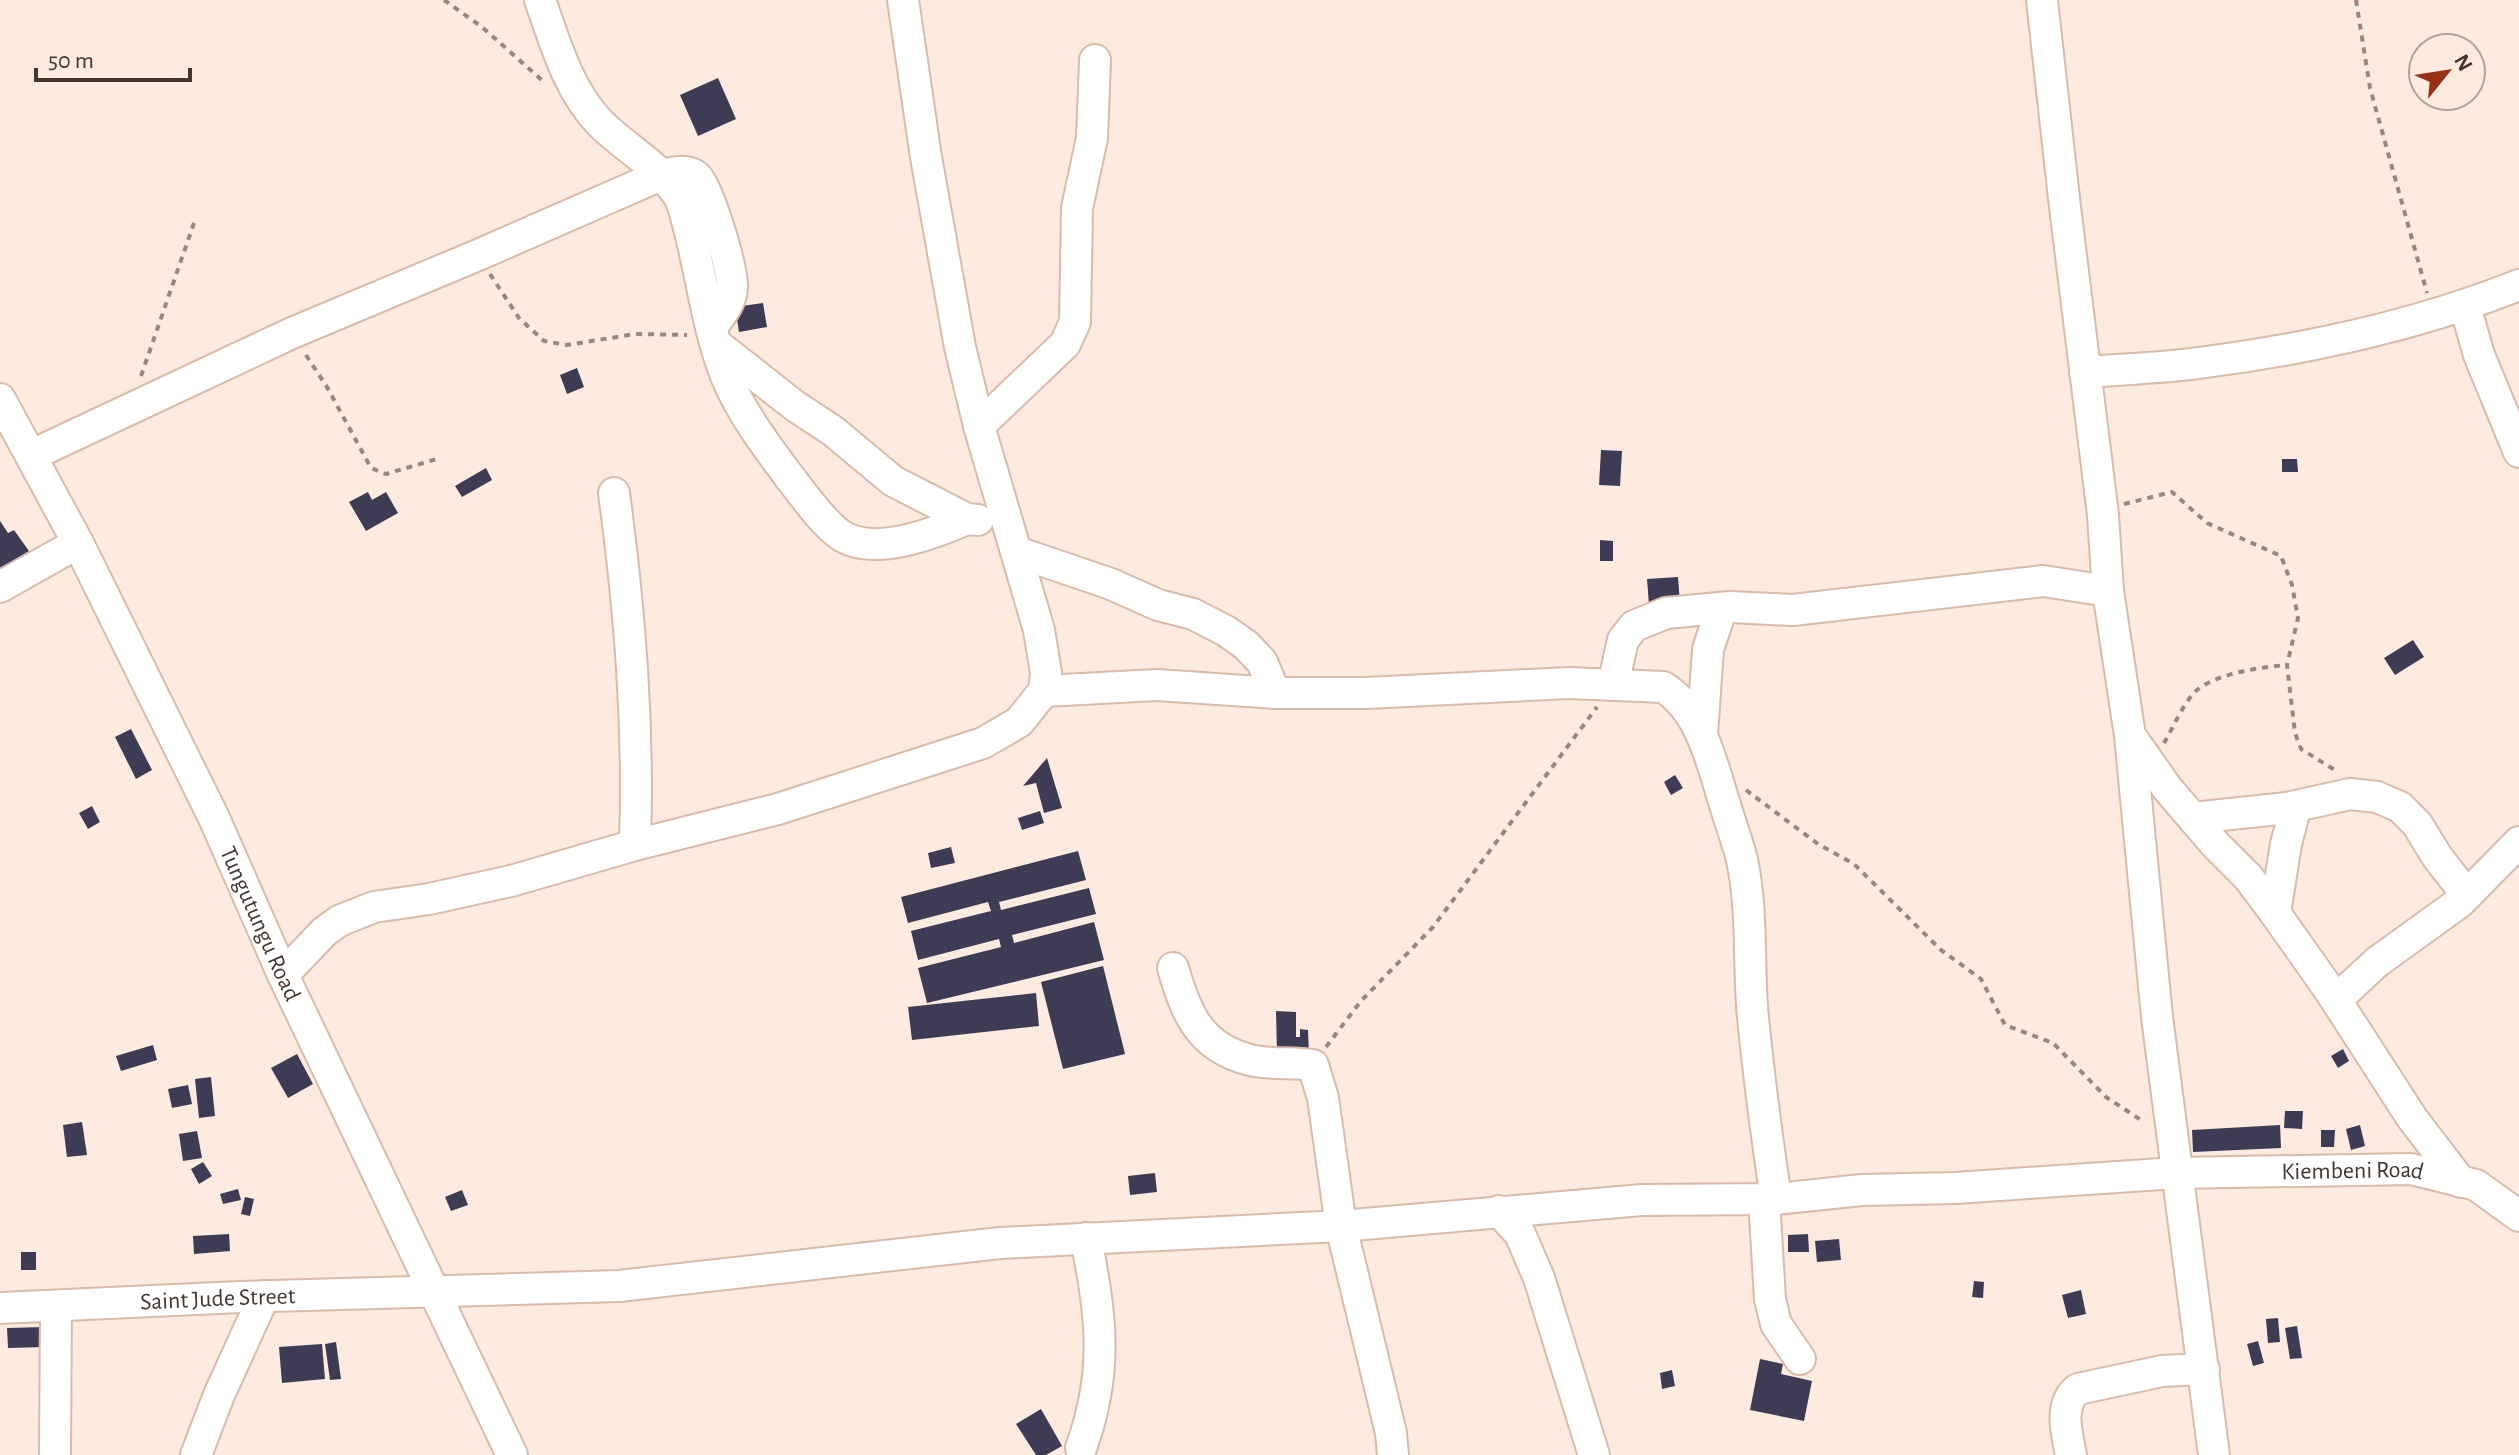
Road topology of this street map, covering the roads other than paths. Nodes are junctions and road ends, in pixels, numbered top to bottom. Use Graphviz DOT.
graph roads {
  1 [pos="540,0"];
  2 [pos="903,0"];
  3 [pos="2042,0"];
  4 [pos="1095,60"];
  5 [pos="661,175"];
  6 [pos="2519,285"];
  7 [pos="2465,306"];
  8 [pos="714,335"];
  9 [pos="2085,372"];
  10 [pos="0,399"];
  11 [pos="979,426"];
  12 [pos="2519,452"];
  13 [pos="32,455"];
  14 [pos="614,493"];
  15 [pos="967,519"];
  16 [pos="1008,523"];
  17 [pos="78,543"];
  18 [pos="1017,552"];
  19 [pos="0,587"];
  20 [pos="2108,591"];
  21 [pos="1722,608"];
  22 [pos="1613,685"];
  23 [pos="1044,691"];
  24 [pos="1275,693"];
  25 [pos="2130,736"];
  26 [pos="1702,739"];
  27 [pos="2296,806"];
  28 [pos="2193,818"];
  29 [pos="2519,842"];
  30 [pos="635,845"];
  31 [pos="2467,895"];
  32 [pos="2275,913"];
  33 [pos="1173,968"];
  34 [pos="283,975"];
  35 [pos="2336,1000"];
  36 [pos="2176,1173"];
  37 [pos="2461,1182"];
  38 [pos="1770,1199"];
  39 [pos="1499,1211"];
  40 [pos="2519,1216"];
  41 [pos="1341,1226"];
  42 [pos="1086,1238"];
  43 [pos="434,1292"];
  44 [pos="264,1296"];
  45 [pos="56,1306"];
  46 [pos="0,1308"];
  47 [pos="1800,1359"];
  48 [pos="2204,1369"];
  49 [pos="1081,1448"];
  50 [pos="55,1455"];
  51 [pos="196,1455"];
  52 [pos="512,1455"];
  53 [pos="1393,1455"];
  54 [pos="1594,1455"];
  55 [pos="2071,1455"];
  56 [pos="2214,1455"];
  1 -- 5 [label="street"];
  2 -- 11 [label="street"];
  3 -- 9 [label="street"];
  4 -- 11 [label="street"];
  5 -- 8 [label="street"];
  5 -- 13 [label="street"];
  6 -- 7 [label="street"];
  7 -- 9 [label="street"];
  7 -- 12 [label="street"];
  8 -- 15 [label="street"];
  8 -- 15 [label="street"];
  9 -- 20 [label="street"];
  10 -- 13 [label="street, Tungutungu Road"];
  11 -- 16 [label="street"];
  13 -- 17 [label="street, Tungutungu Road"];
  14 -- 30 [label="street"];
  15 -- 16 [label="street"];
  16 -- 18 [label="street"];
  17 -- 19 [label="street"];
  17 -- 34 [label="street, Tungutungu Road"];
  18 -- 23 [label="street"];
  18 -- 24 [label="street"];
  20 -- 21 [label="street"];
  20 -- 25 [label="street"];
  21 -- 22 [label="street"];
  21 -- 26 [label="street"];
  22 -- 24 [label="street"];
  22 -- 26 [label="street"];
  23 -- 24 [label="street"];
  23 -- 30 [label="street"];
  25 -- 28 [label="street"];
  25 -- 36 [label="street"];
  26 -- 38 [label="street"];
  27 -- 28 [label="street"];
  27 -- 31 [label="street"];
  27 -- 32 [label="street"];
  28 -- 32 [label="street"];
  29 -- 31 [label="street"];
  30 -- 34 [label="street"];
  31 -- 35 [label="street"];
  32 -- 35 [label="street"];
  33 -- 41 [label="street"];
  34 -- 43 [label="street, Tungutungu Road"];
  35 -- 37 [label="street"];
  36 -- 37 [label="street, Kiembeni Road"];
  36 -- 38 [label="street, Kiembeni Road"];
  36 -- 48 [label="street"];
  37 -- 40 [label="street, Kiembeni Road"];
  38 -- 39 [label="street, Kiembeni Road"];
  38 -- 47 [label="street"];
  39 -- 41 [label="street, Kiembeni Road"];
  39 -- 54 [label="street"];
  41 -- 42 [label="street, Saint Jude Street"];
  41 -- 53 [label="street"];
  42 -- 43 [label="street, Saint Jude Street"];
  42 -- 49 [label="street"];
  43 -- 44 [label="street, Saint Jude Street"];
  43 -- 52 [label="street, Tungutungu Road"];
  44 -- 45 [label="street, Saint Jude Street"];
  44 -- 51 [label="street"];
  45 -- 46 [label="street, Saint Jude Street"];
  45 -- 50 [label="street"];
  48 -- 55 [label="street"];
  48 -- 56 [label="street"];
}
